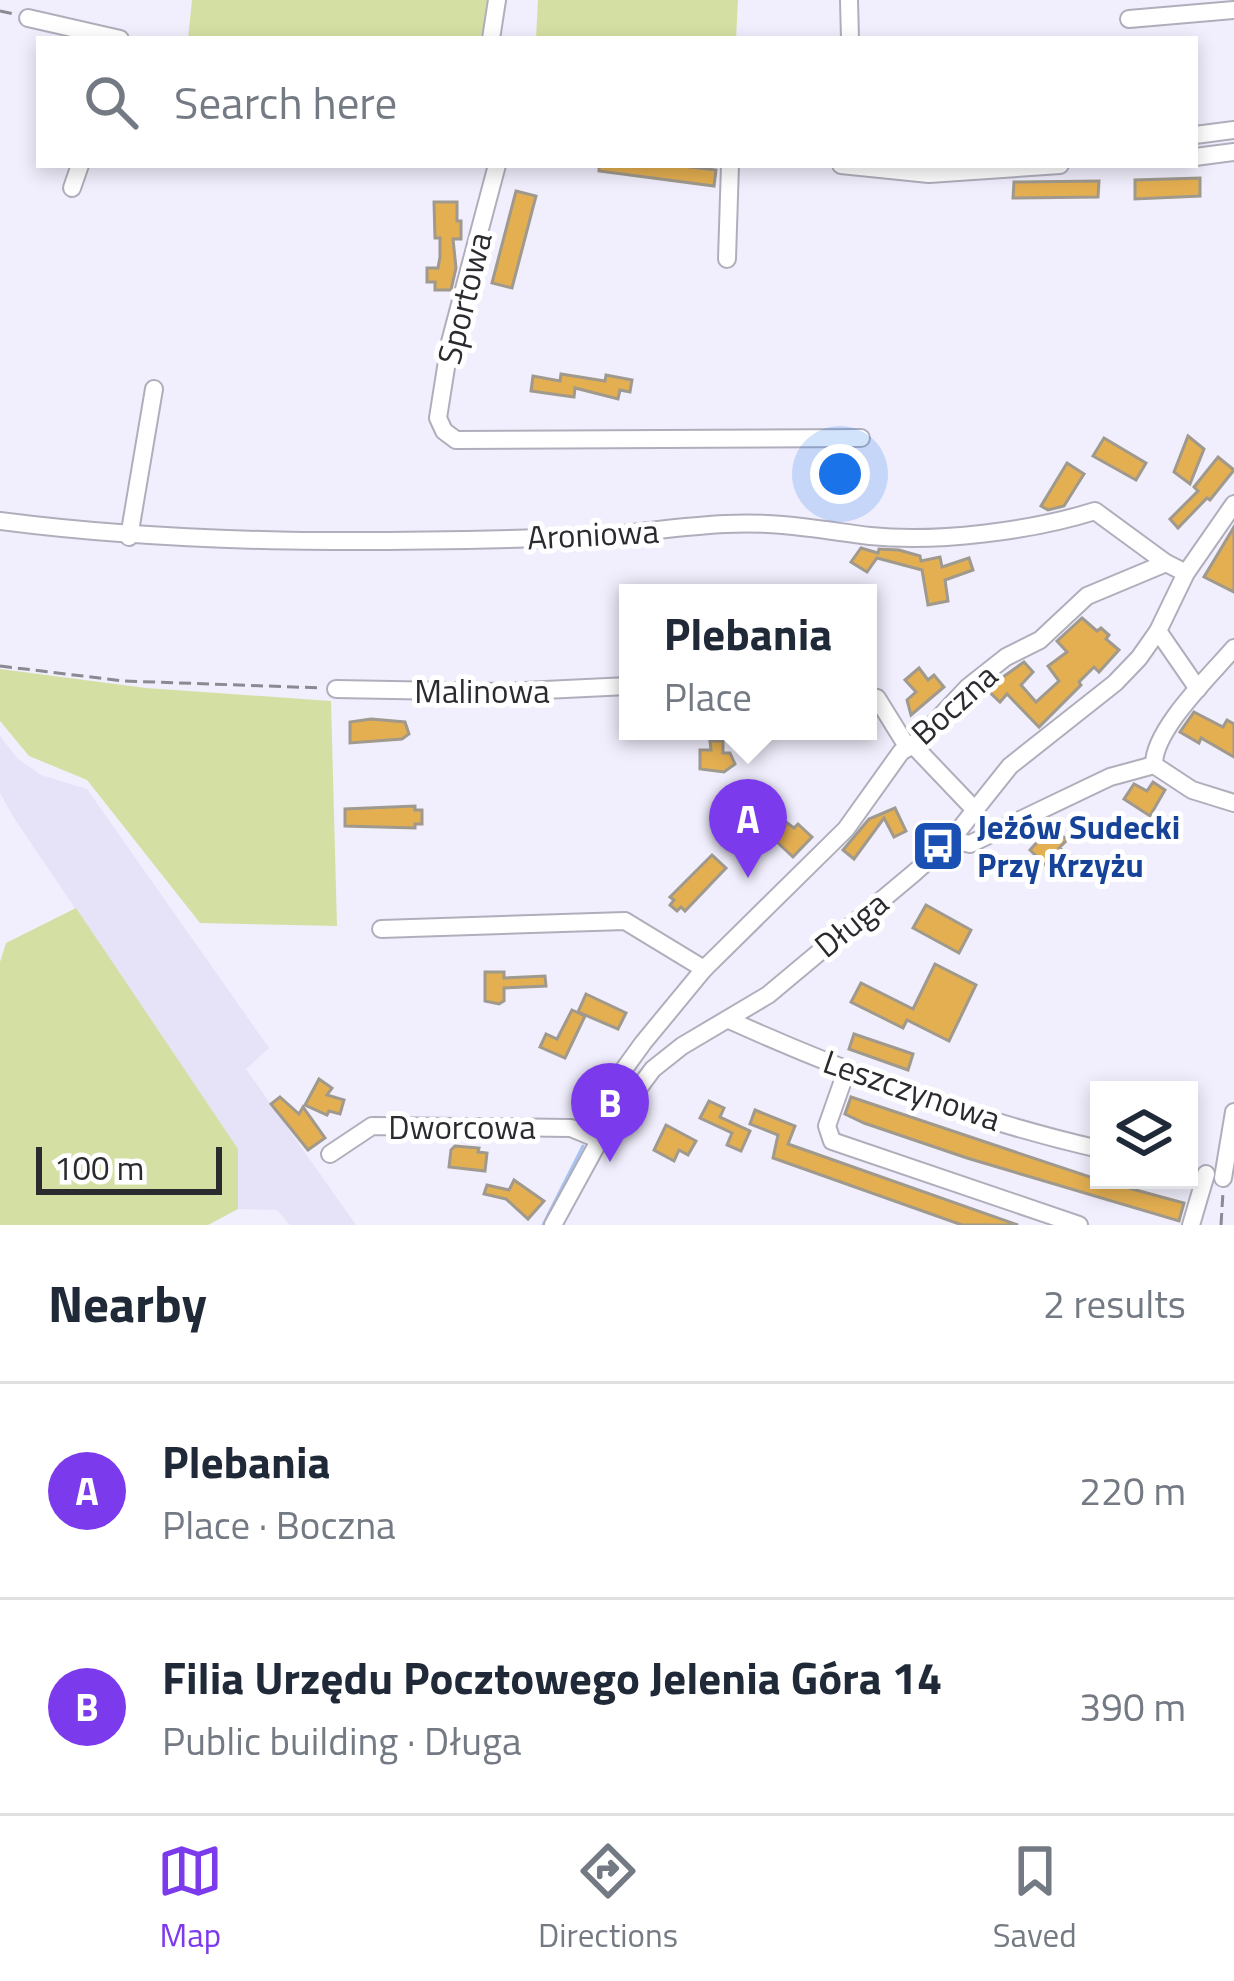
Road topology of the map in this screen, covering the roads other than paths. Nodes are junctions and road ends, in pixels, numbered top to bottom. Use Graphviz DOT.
graph roads {
  1 [pos="497,0"];
  2 [pos="848,0"];
  3 [pos="1234,10"];
  4 [pos="28,17"];
  5 [pos="1129,19"];
  6 [pos="107,36"];
  7 [pos="491,36"];
  8 [pos="850,36"];
  9 [pos="1234,130"];
  10 [pos="1198,135"];
  11 [pos="1234,152"];
  12 [pos="1198,157"];
  13 [pos="79,168"];
  14 [pos="496,168"];
  15 [pos="730,168"];
  16 [pos="962,168"];
  17 [pos="929,169"];
  18 [pos="73,188"];
  19 [pos="727,259"];
  20 [pos="154,389"];
  21 [pos="861,438"];
  22 [pos="1234,504"];
  23 [pos="0,521"];
  24 [pos="129,537"];
  25 [pos="1166,563"];
  26 [pos="1186,573"];
  27 [pos="1158,631"];
  28 [pos="1234,648"];
  29 [pos="619,686"];
  30 [pos="336,689"];
  31 [pos="1198,689"];
  32 [pos="877,698"];
  33 [pos="910,746"];
  34 [pos="1154,765"];
  35 [pos="1234,803"];
  36 [pos="976,809"];
  37 [pos="951,840"];
  38 [pos="381,929"];
  39 [pos="704,969"];
  40 [pos="729,1020"];
  41 [pos="847,1069"];
  42 [pos="1234,1112"];
  43 [pos="593,1137"];
  44 [pos="1090,1146"];
  45 [pos="331,1154"];
  46 [pos="1213,1176"];
  47 [pos="553,1225"];
  48 [pos="1079,1225"];
  49 [pos="1191,1225"];
  1 -- 7 [label="street"];
  2 -- 8 [label="street"];
  3 -- 5 [label="street"];
  4 -- 6 [label="street"];
  9 -- 10 [label="street"];
  11 -- 12 [label="street"];
  13 -- 18 [label="street"];
  14 -- 21 [label="street, Sportowa"];
  15 -- 19 [label="street"];
  16 -- 17 [label="street"];
  20 -- 24 [label="street"];
  22 -- 26 [label="street, Długa"];
  23 -- 24 [label="street, Aroniowa"];
  24 -- 25 [label="street, Aroniowa"];
  25 -- 26 [label="street"];
  25 -- 33 [label="street, Boczna"];
  26 -- 27 [label="street, Długa"];
  27 -- 31 [label="street"];
  27 -- 36 [label="street, Długa"];
  28 -- 31 [label="street"];
  29 -- 30 [label="street, Malinowa"];
  31 -- 34 [label="street"];
  32 -- 33 [label="street"];
  33 -- 36 [label="street"];
  33 -- 39 [label="street, Boczna"];
  34 -- 35 [label="street"];
  34 -- 37 [label="street"];
  36 -- 37 [label="street, Długa"];
  37 -- 40 [label="street, Długa"];
  38 -- 39 [label="street"];
  39 -- 43 [label="street, Boczna"];
  40 -- 41 [label="street, Leszczynowa"];
  40 -- 43 [label="street, Długa"];
  41 -- 44 [label="street, Leszczynowa"];
  41 -- 48 [label="street"];
  42 -- 46 [label="street"];
  43 -- 45 [label="street, Dworcowa"];
  43 -- 47 [label="street, Długa"];
  46 -- 49 [label="street"];
}
